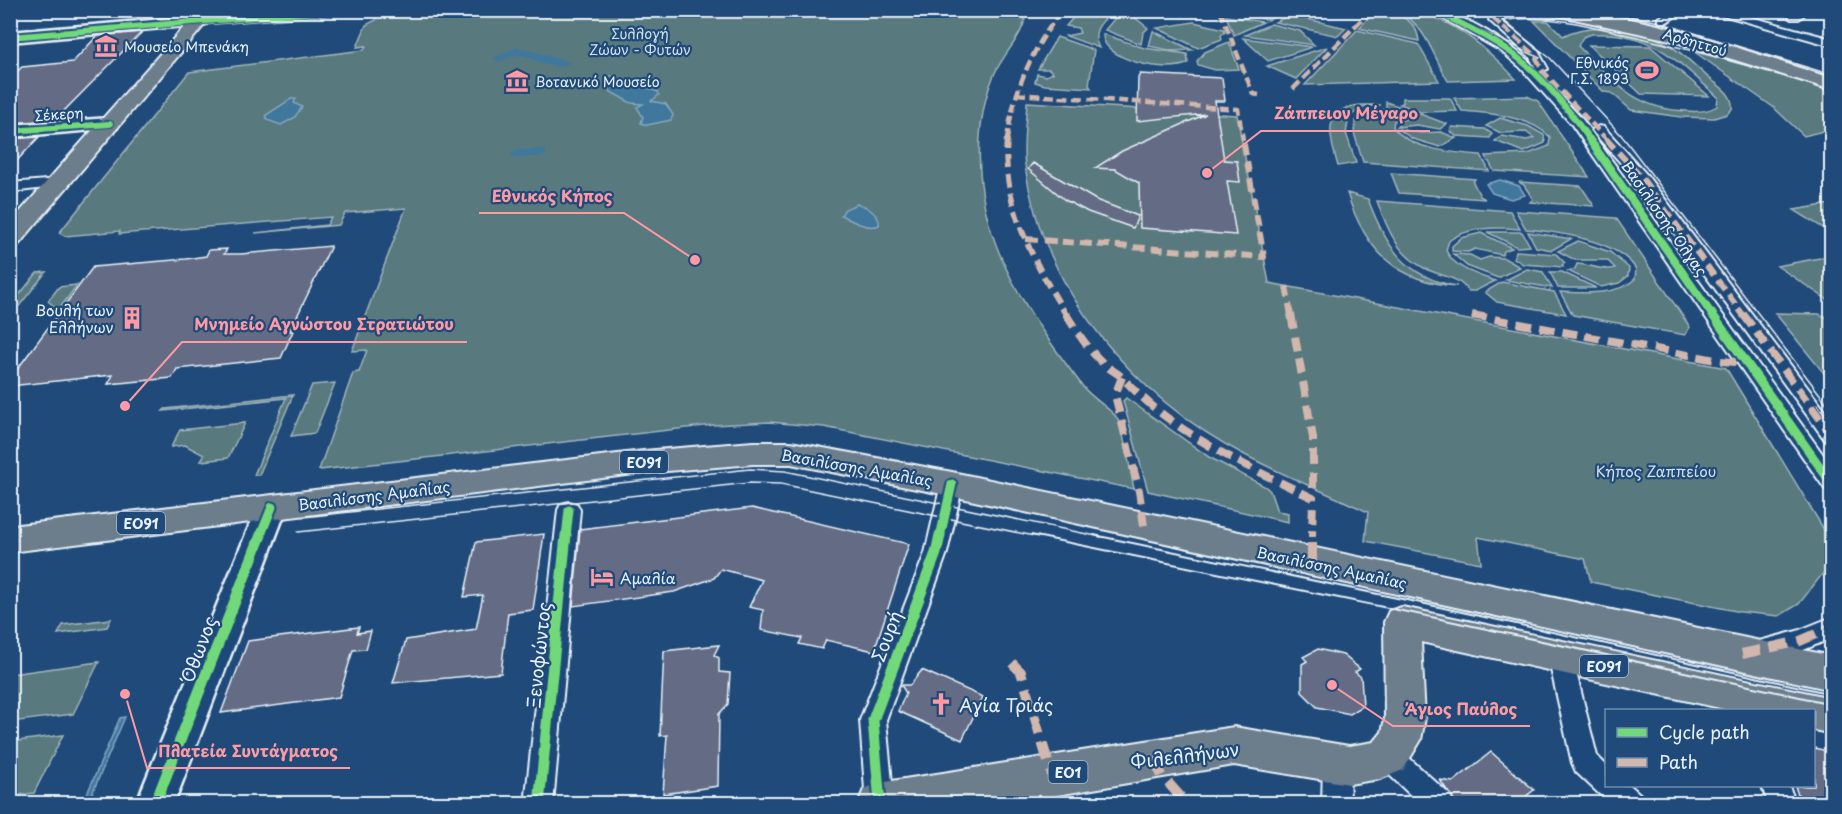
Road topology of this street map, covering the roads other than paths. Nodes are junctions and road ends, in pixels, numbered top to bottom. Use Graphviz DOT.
graph roads {
  1 [pos="340,10"];
  2 [pos="1434,10"];
  3 [pos="1556,10"];
  4 [pos="1622,10"];
  5 [pos="1710,10"];
  6 [pos="320,11"];
  7 [pos="1501,15"];
  8 [pos="1671,15"];
  9 [pos="204,16"];
  10 [pos="11,37"];
  11 [pos="1832,43"];
  12 [pos="1832,70"];
  13 [pos="1832,84"];
  14 [pos="110,124"];
  15 [pos="10,131"];
  16 [pos="59,183"];
  17 [pos="10,188"];
  18 [pos="10,239"];
  19 [pos="1832,435"];
  20 [pos="952,484"];
  21 [pos="1832,484"];
  22 [pos="272,507"];
  23 [pos="569,510"];
  24 [pos="10,539"];
  25 [pos="1832,627"];
  26 [pos="1742,654"];
  27 [pos="1560,656"];
  28 [pos="1832,673"];
  29 [pos="1750,704"];
  30 [pos="1790,709"];
  31 [pos="1815,712"];
  32 [pos="1832,716"];
  33 [pos="1388,756"];
  34 [pos="1336,764"];
  35 [pos="1605,781"];
  36 [pos="1612,787"];
  37 [pos="1776,787"];
  38 [pos="987,795"];
  39 [pos="880,803"];
  40 [pos="155,804"];
  41 [pos="539,804"];
  42 [pos="1336,804"];
  43 [pos="1440,804"];
  44 [pos="1631,804"];
  45 [pos="1782,804"];
  1 -- 6 [label="street"];
  2 -- 21 [label="street, Βασιλίσσης Όλγας"];
  3 -- 13 [label="main road, Αρδηττού"];
  4 -- 8 [label="main road, Αρδηττού"];
  5 -- 11 [label="street"];
  6 -- 9 [label="street"];
  7 -- 19 [label="street, Βασιλίσσης Όλγας"];
  8 -- 12 [label="main road, Αρδηττού"];
  9 -- 10 [label="street"];
  9 -- 14 [label="main road"];
  14 -- 15 [label="street, Σέκερη"];
  14 -- 16 [label="main road"];
  16 -- 17 [label="street"];
  16 -- 18 [label="main road"];
  20 -- 22 [label="main road, Βασιλίσσης Αμαλίας / ΕΟ91"];
  20 -- 26 [label="main road, Βασιλίσσης Αμαλίας / ΕΟ91"];
  20 -- 39 [label="street, Σουρή"];
  22 -- 24 [label="main road, Βασιλίσσης Αμαλίας / ΕΟ91"];
  22 -- 40 [label="street, Όθωνος"];
  23 -- 41 [label="street, Ξενοφώντος"];
  25 -- 26 [label="street"];
  26 -- 28 [label="main road, Βασιλίσσης Αμαλίας / ΕΟ91"];
  27 -- 29 [label="main road, ΕΟ91"];
  27 -- 33 [label="main road, ΕΟ91"];
  27 -- 35 [label="street"];
  29 -- 30 [label="main road, ΕΟ91"];
  31 -- 32 [label="main road"];
  33 -- 34 [label="main road, Φιλελλήνων / ΕΟ1"];
  33 -- 43 [label="street"];
  34 -- 38 [label="main road, Φιλελλήνων / ΕΟ1"];
  34 -- 42 [label="street"];
  36 -- 44 [label="street"];
  37 -- 45 [label="street"];
  38 -- 39 [label="main road, Φιλελλήνων / ΕΟ1"];
}
